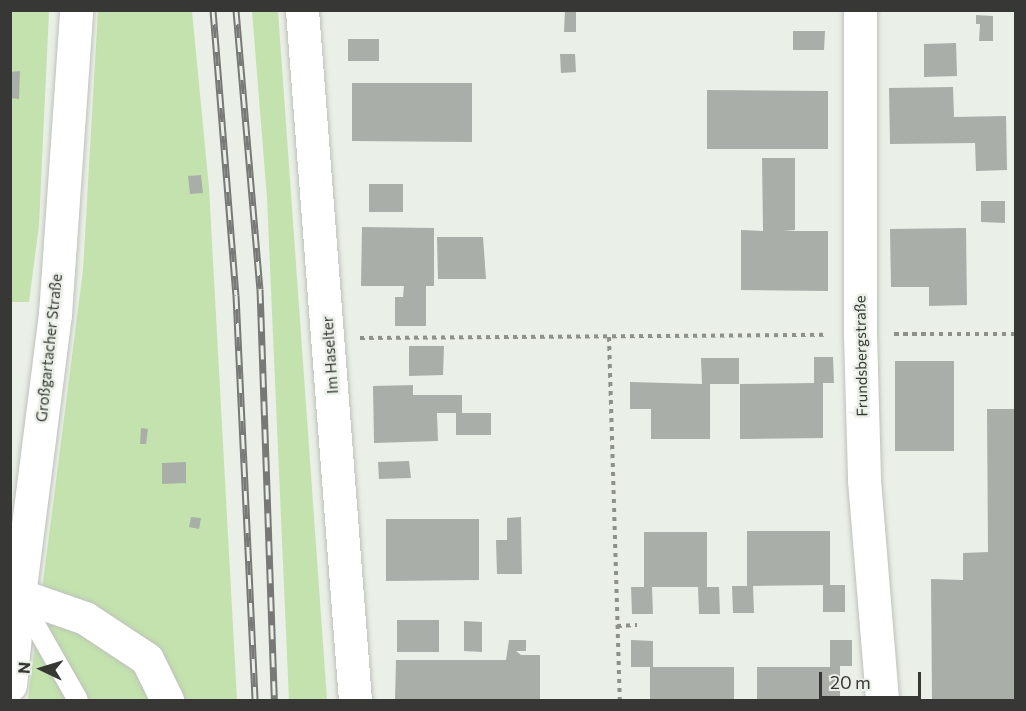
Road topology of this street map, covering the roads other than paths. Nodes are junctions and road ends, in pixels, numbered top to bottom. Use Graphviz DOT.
graph roads {
  1 [pos="76,10"];
  2 [pos="302,10"];
  3 [pos="860,10"];
  4 [pos="19,596"];
  5 [pos="10,685"];
  6 [pos="78,700"];
  7 [pos="167,700"];
  8 [pos="355,700"];
  9 [pos="882,700"];
  1 -- 4 [label="street, Großgartacher Straße"];
  2 -- 8 [label="street, Im Haselter"];
  3 -- 9 [label="street, Frundsbergstraße"];
  4 -- 5 [label="street, Großgartacher Straße"];
  4 -- 6 [label="lane"];
  4 -- 7 [label="street"];
}
